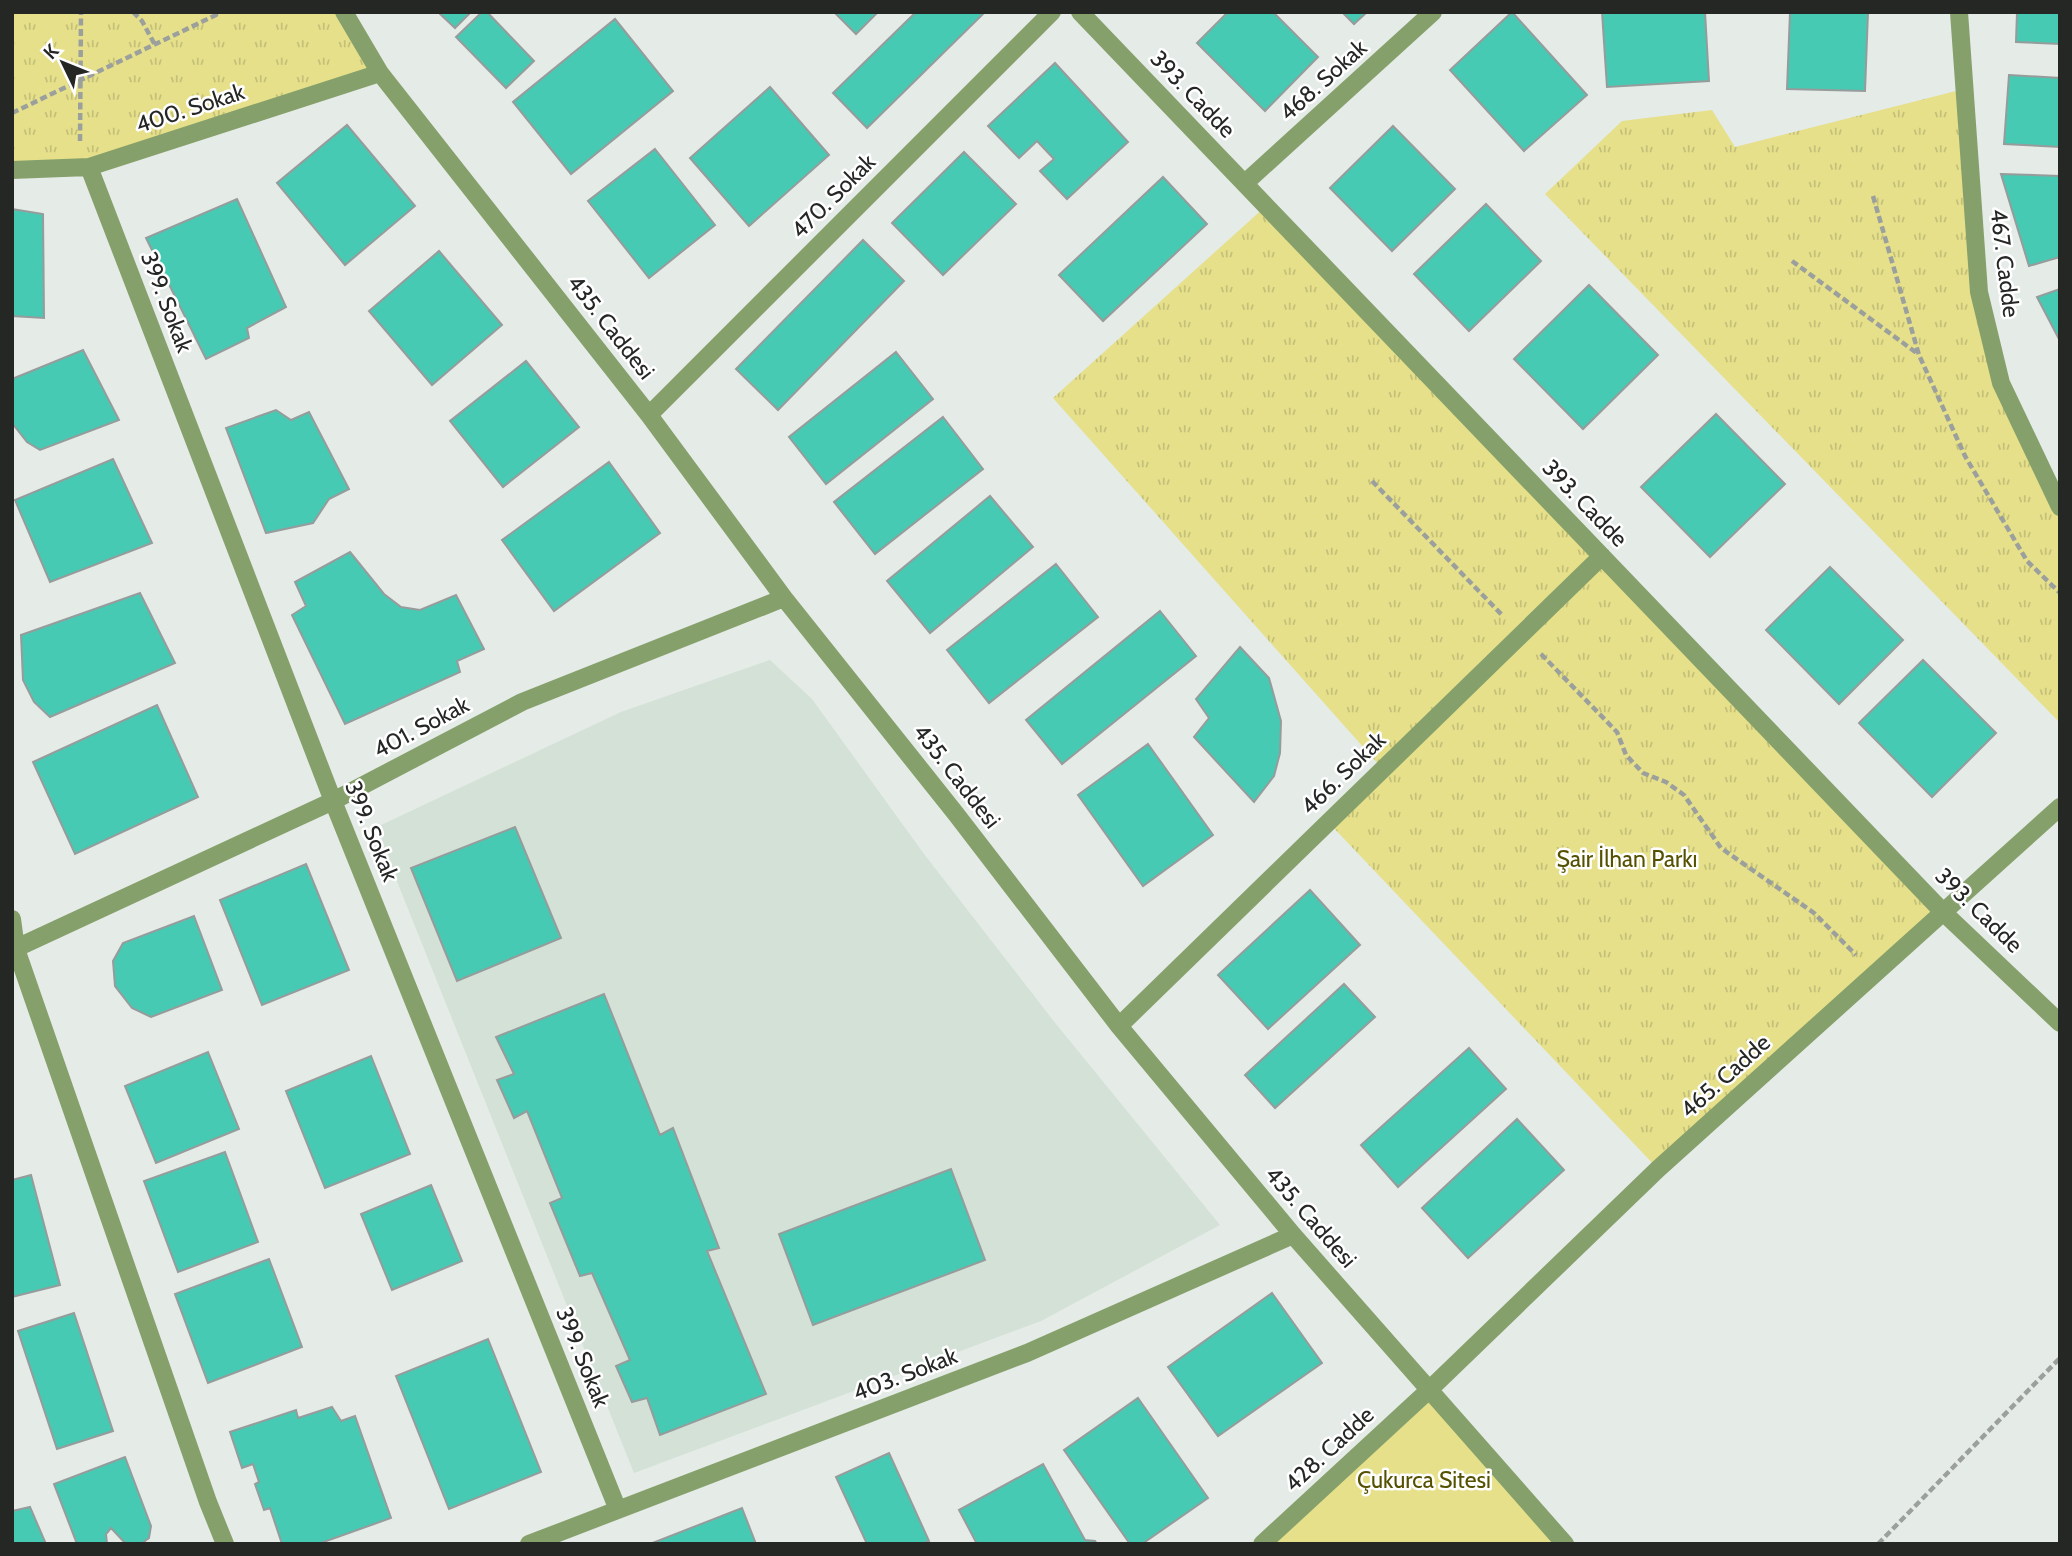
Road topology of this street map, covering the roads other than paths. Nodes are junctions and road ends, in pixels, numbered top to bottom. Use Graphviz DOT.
graph roads {
  1 [pos="344,12"];
  2 [pos="1052,12"];
  3 [pos="1080,12"];
  4 [pos="1433,12"];
  5 [pos="1959,12"];
  6 [pos="380,73"];
  7 [pos="84,167"];
  8 [pos="12,170"];
  9 [pos="1245,183"];
  10 [pos="649,415"];
  11 [pos="2060,507"];
  12 [pos="1602,556"];
  13 [pos="784,598"];
  14 [pos="333,801"];
  15 [pos="2060,807"];
  16 [pos="1944,912"];
  17 [pos="12,919"];
  18 [pos="14,949"];
  19 [pos="2060,1023"];
  20 [pos="1119,1026"];
  21 [pos="1293,1235"];
  22 [pos="1429,1390"];
  23 [pos="618,1510"];
  24 [pos="225,1544"];
  25 [pos="529,1544"];
  26 [pos="1262,1544"];
  27 [pos="1565,1544"];
  1 -- 6 [label="street, 435. Caddesi"];
  2 -- 10 [label="street, 470. Sokak"];
  3 -- 9 [label="street, 393. Cadde"];
  4 -- 9 [label="street, 468. Sokak"];
  5 -- 11 [label="street, 467. Cadde"];
  6 -- 7 [label="street, 400. Sokak"];
  6 -- 10 [label="street, 435. Caddesi"];
  7 -- 8 [label="street, 400. Sokak"];
  7 -- 14 [label="street, 399. Sokak"];
  9 -- 12 [label="street, 393. Cadde"];
  10 -- 13 [label="street, 435. Caddesi"];
  12 -- 16 [label="street, 393. Cadde"];
  12 -- 20 [label="street, 466. Sokak"];
  13 -- 14 [label="street, 401. Sokak"];
  13 -- 20 [label="street, 435. Caddesi"];
  14 -- 18 [label="street, 401. Sokak"];
  14 -- 23 [label="street, 399. Sokak"];
  15 -- 16 [label="street, 465. Cadde"];
  16 -- 19 [label="street, 393. Cadde"];
  16 -- 22 [label="street, 465. Cadde"];
  17 -- 18 [label="street"];
  18 -- 24 [label="street"];
  20 -- 21 [label="street, 435. Caddesi"];
  21 -- 22 [label="street, 435. Caddesi"];
  21 -- 23 [label="street, 403. Sokak"];
  22 -- 26 [label="street, 428. Cadde"];
  22 -- 27 [label="street, 435. Caddesi"];
  23 -- 25 [label="street, 403. Sokak"];
}
